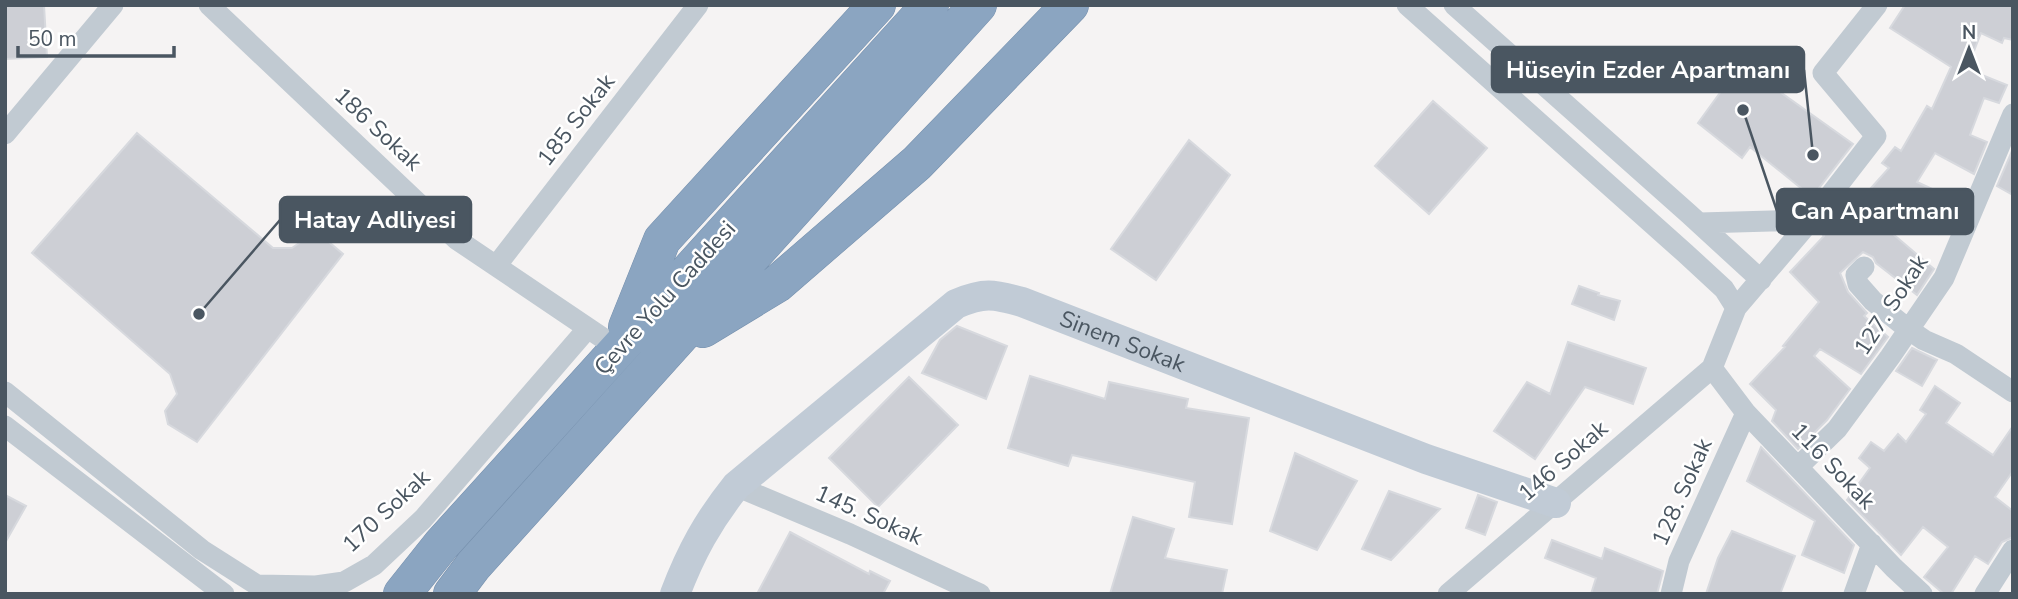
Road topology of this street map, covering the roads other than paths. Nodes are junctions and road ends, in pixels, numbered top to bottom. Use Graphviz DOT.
graph roads {
  1 [pos="113,5"];
  2 [pos="698,5"];
  3 [pos="877,5"];
  4 [pos="930,5"];
  5 [pos="978,5"];
  6 [pos="1070,5"];
  7 [pos="1407,5"];
  8 [pos="1454,5"];
  9 [pos="1877,5"];
  10 [pos="212,6"];
  11 [pos="2010,127"];
  12 [pos="5,135"];
  13 [pos="1811,220"];
  14 [pos="1700,223"];
  15 [pos="496,266"];
  16 [pos="1864,267"];
  17 [pos="1761,280"];
  18 [pos="1736,308"];
  19 [pos="588,328"];
  20 [pos="1908,330"];
  21 [pos="618,349"];
  22 [pos="669,349"];
  23 [pos="1712,368"];
  24 [pos="5,392"];
  25 [pos="2013,392"];
  26 [pos="1746,413"];
  27 [pos="5,426"];
  28 [pos="1798,467"];
  29 [pos="736,486"];
  30 [pos="1556,503"];
  31 [pos="1872,544"];
  32 [pos="2013,550"];
  33 [pos="224,594"];
  34 [pos="402,594"];
  35 [pos="452,594"];
  36 [pos="676,594"];
  37 [pos="980,594"];
  38 [pos="1448,594"];
  39 [pos="1671,594"];
  40 [pos="1854,594"];
  41 [pos="1922,594"];
  42 [pos="1985,594"];
  1 -- 12 [label="street"];
  2 -- 15 [label="street, 185 Sokak"];
  3 -- 21 [label="highway"];
  4 -- 21 [label="highway, Çevre Yolu Caddesi"];
  5 -- 22 [label="highway, Çevre Yolu Caddesi"];
  6 -- 22 [label="highway"];
  7 -- 18 [label="street"];
  8 -- 14 [label="street"];
  9 -- 13 [label="street"];
  10 -- 15 [label="street, 186 Sokak"];
  11 -- 20 [label="street, 127. Sokak"];
  13 -- 14 [label="street"];
  13 -- 17 [label="street"];
  14 -- 17 [label="street"];
  15 -- 19 [label="street, 186 Sokak"];
  16 -- 20 [label="street"];
  17 -- 18 [label="street"];
  18 -- 23 [label="street"];
  19 -- 21 [label="street, 186 Sokak"];
  19 -- 24 [label="street, 170 Sokak"];
  20 -- 25 [label="street"];
  20 -- 28 [label="street, 127. Sokak"];
  21 -- 34 [label="highway, Çevre Yolu Caddesi"];
  22 -- 35 [label="highway, Çevre Yolu Caddesi"];
  23 -- 26 [label="street, 116 Sokak"];
  23 -- 30 [label="street, 146 Sokak"];
  26 -- 28 [label="street, 116 Sokak"];
  26 -- 39 [label="street, 128. Sokak"];
  27 -- 33 [label="street"];
  28 -- 31 [label="street, 116 Sokak"];
  29 -- 30 [label="street, Sinem Sokak"];
  29 -- 36 [label="street, Sinem Sokak"];
  29 -- 37 [label="street, 145. Sokak"];
  30 -- 38 [label="street, 146 Sokak"];
  31 -- 40 [label="street"];
  31 -- 41 [label="street, 116 Sokak"];
  32 -- 42 [label="street"];
}
